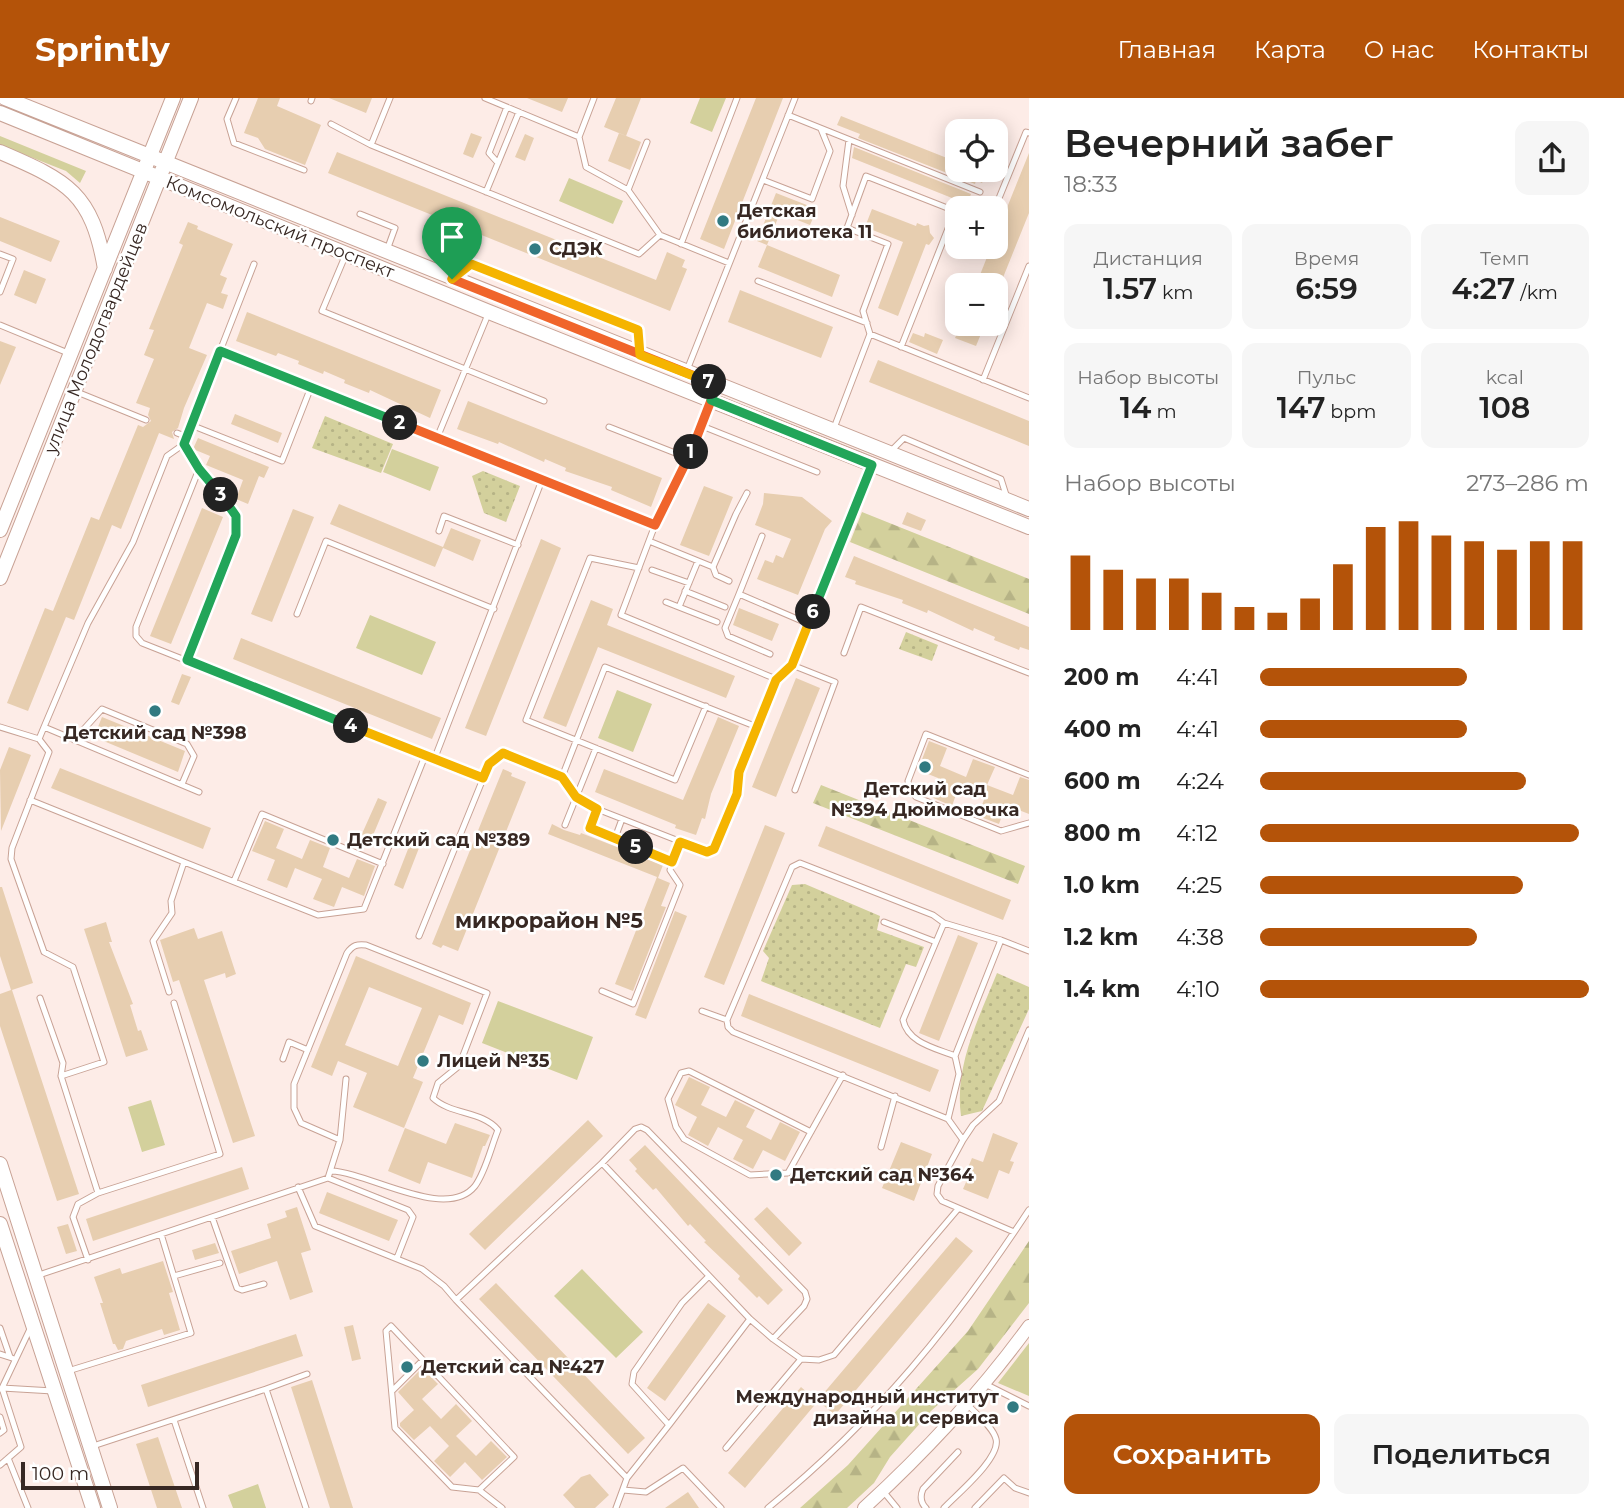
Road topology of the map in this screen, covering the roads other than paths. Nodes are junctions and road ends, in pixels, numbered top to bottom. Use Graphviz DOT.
graph roads {
  1 [pos="5,98"];
  2 [pos="173,98"];
  3 [pos="191,98"];
  4 [pos="236,98"];
  5 [pos="390,98"];
  6 [pos="485,98"];
  7 [pos="594,98"];
  8 [pos="737,98"];
  9 [pos="795,98"];
  10 [pos="507,107"];
  11 [pos="519,112"];
  12 [pos="0,113"];
  13 [pos="788,115"];
  14 [pos="331,124"];
  15 [pos="821,129"];
  16 [pos="42,130"];
  17 [pos="1029,133"];
  18 [pos="579,137"];
  19 [pos="102,138"];
  20 [pos="849,140"];
  21 [pos="648,142"];
  22 [pos="371,145"];
  23 [pos="0,152"];
  24 [pos="498,163"];
  25 [pos="146,164"];
  26 [pos="166,164"];
  27 [pos="304,170"];
  28 [pos="160,178"];
  29 [pos="763,180"];
  30 [pos="628,190"];
  31 [pos="486,192"];
  32 [pos="980,192"];
  33 [pos="1000,196"];
  34 [pos="360,214"];
  35 [pos="852,215"];
  36 [pos="660,235"];
  37 [pos="681,244"];
  38 [pos="386,253"];
  39 [pos="0,254"];
  40 [pos="346,254"];
  41 [pos="729,263"];
  42 [pos="254,264"];
  43 [pos="1029,266"];
  44 [pos="105,271"];
  45 [pos="452,279"];
  46 [pos="758,281"];
  47 [pos="0,292"];
  48 [pos="489,312"];
  49 [pos="867,323"];
  50 [pos="0,325"];
  51 [pos="870,334"];
  52 [pos="901,347"];
  53 [pos="220,351"];
  54 [pos="71,354"];
  55 [pos="640,355"];
  56 [pos="465,370"];
  57 [pos="685,373"];
  58 [pos="984,380"];
  59 [pos="717,385"];
  60 [pos="311,387"];
  61 [pos="74,391"];
  62 [pos="1029,398"];
  63 [pos="711,400"];
  64 [pos="544,401"];
  65 [pos="146,420"];
  66 [pos="191,425"];
  67 [pos="702,426"];
  68 [pos="775,426"];
  69 [pos="609,427"];
  70 [pos="833,431"];
  71 [pos="177,433"];
  72 [pos="187,437"];
  73 [pos="437,438"];
  74 [pos="184,444"];
  75 [pos="889,453"];
  76 [pos="688,458"];
  77 [pos="872,465"];
  78 [pos="926,468"];
  79 [pos="199,469"];
  80 [pos="817,472"];
  81 [pos="542,480"];
  82 [pos="747,493"];
  83 [pos="1008,501"];
  84 [pos="1029,509"];
  85 [pos="655,525"];
  86 [pos="1029,527"];
  87 [pos="0,530"];
  88 [pos="439,531"];
  89 [pos="762,536"];
  90 [pos="649,541"];
  91 [pos="518,545"];
  92 [pos="698,561"];
  93 [pos="713,567"];
  94 [pos="639,568"];
  95 [pos="652,570"];
  96 [pos="0,578"];
  97 [pos="729,581"];
  98 [pos="689,583"];
  99 [pos="685,591"];
  100 [pos="738,594"];
  101 [pos="666,602"];
  102 [pos="679,607"];
  103 [pos="725,607"];
  104 [pos="494,609"];
  105 [pos="297,614"];
  106 [pos="717,622"];
  107 [pos="809,624"];
  108 [pos="844,653"];
  109 [pos="770,654"];
  110 [pos="187,660"];
  111 [pos="792,665"];
  112 [pos="1029,673"];
  113 [pos="776,680"];
  114 [pos="706,706"];
  115 [pos="757,726"];
  116 [pos="0,727"];
  117 [pos="44,727"];
  118 [pos="39,739"];
  119 [pos="74,740"];
  120 [pos="576,741"];
  121 [pos="596,748"];
  122 [pos="425,756"];
  123 [pos="434,760"];
  124 [pos="1029,775"];
  125 [pos="562,777"];
  126 [pos="483,778"];
  127 [pos="182,784"];
  128 [pos="795,790"];
  129 [pos="199,792"];
  130 [pos="576,797"];
  131 [pos="30,800"];
  132 [pos="597,809"];
  133 [pos="622,819"];
  134 [pos="1029,823"];
  135 [pos="565,825"];
  136 [pos="615,838"];
  137 [pos="680,842"];
  138 [pos="184,862"];
  139 [pos="672,862"];
  140 [pos="383,864"];
  141 [pos="234,881"];
  142 [pos="884,922"];
  143 [pos="944,923"];
  144 [pos="419,936"];
  145 [pos="1001,940"];
  146 [pos="936,942"];
  147 [pos="1029,951"];
  148 [pos="602,991"];
  149 [pos="169,992"];
  150 [pos="40,998"];
  151 [pos="174,1003"];
  152 [pos="702,1011"];
  153 [pos="727,1020"];
  154 [pos="1029,1030"];
  155 [pos="308,1050"];
  156 [pos="955,1056"];
  157 [pos="283,1059"];
  158 [pos="843,1075"];
  159 [pos="61,1076"];
  160 [pos="346,1079"];
  161 [pos="895,1096"];
  162 [pos="948,1119"];
  163 [pos="811,1132"];
  164 [pos="340,1140"];
  165 [pos="963,1140"];
  166 [pos="881,1147"];
  167 [pos="602,1163"];
  168 [pos="0,1164"];
  169 [pos="331,1171"];
  170 [pos="328,1178"];
  171 [pos="298,1187"];
  172 [pos="98,1193"];
  173 [pos="958,1209"];
  174 [pos="1029,1210"];
  175 [pos="212,1217"];
  176 [pos="0,1224"];
  177 [pos="1014,1232"];
  178 [pos="161,1234"];
  179 [pos="397,1258"];
  180 [pos="88,1259"];
  181 [pos="220,1263"];
  182 [pos="37,1276"];
  183 [pos="174,1276"];
  184 [pos="709,1276"];
  185 [pos="264,1284"];
  186 [pos="456,1300"];
  187 [pos="750,1319"];
  188 [pos="33,1323"];
  189 [pos="1029,1326"];
  190 [pos="0,1328"];
  191 [pos="773,1339"];
  192 [pos="0,1354"];
  193 [pos="13,1358"];
  194 [pos="801,1359"];
  195 [pos="424,1360"];
  196 [pos="67,1372"];
  197 [pos="307,1374"];
  198 [pos="983,1383"];
  199 [pos="54,1384"];
  200 [pos="1,1388"];
  201 [pos="266,1389"];
  202 [pos="393,1390"];
  203 [pos="966,1403"];
  204 [pos="1029,1406"];
  205 [pos="0,1417"];
  206 [pos="174,1420"];
  207 [pos="669,1424"];
  208 [pos="0,1433"];
  209 [pos="90,1447"];
  210 [pos="726,1448"];
  211 [pos="958,1452"];
  212 [pos="8,1458"];
  213 [pos="0,1465"];
  214 [pos="627,1478"];
  215 [pos="479,1490"];
  216 [pos="623,1490"];
  217 [pos="883,1491"];
  218 [pos="1029,1493"];
  219 [pos="28,1508"];
  220 [pos="93,1508"];
  221 [pos="110,1508"];
  222 [pos="203,1508"];
  223 [pos="306,1508"];
  224 [pos="502,1508"];
  225 [pos="616,1508"];
  226 [pos="721,1508"];
  227 [pos="768,1508"];
  228 [pos="864,1508"];
  229 [pos="897,1508"];
  230 [pos="926,1508"];
  231 [pos="944,1508"];
  232 [pos="975,1508"];
  1 -- 19 [label="main road, Комсомольский проспект"];
  2 -- 25 [label="main road, улица Молодогвардейцев"];
  3 -- 26 [label="main road, улица Молодогвардейцев"];
  4 -- 27 [label="lane"];
  5 -- 22 [label="lane"];
  6 -- 10 [label="lane"];
  7 -- 18 [label="lane"];
  8 -- 37 [label="lane"];
  9 -- 13 [label="lane"];
  10 -- 11 [label="lane"];
  10 -- 24 [label="lane"];
  11 -- 18 [label="lane"];
  11 -- 24 [label="lane"];
  12 -- 16 [label="main road, Комсомольский проспект"];
  13 -- 15 [label="lane"];
  13 -- 29 [label="lane"];
  14 -- 22 [label="lane"];
  15 -- 20 [label="lane"];
  15 -- 29 [label="lane"];
  16 -- 19 [label="main road"];
  16 -- 25 [label="main road, Комсомольский проспект"];
  17 -- 33 [label="lane"];
  18 -- 30 [label="lane"];
  19 -- 25 [label="main road, Комсомольский проспект"];
  20 -- 32 [label="lane"];
  20 -- 35 [label="lane"];
  21 -- 30 [label="lane"];
  22 -- 31 [label="lane"];
  23 -- 44 [label="main road"];
  24 -- 31 [label="lane"];
  25 -- 26 [label="main road, Комсомольский проспект"];
  25 -- 28 [label="main road, Комсомольский проспект"];
  25 -- 44 [label="main road, улица Молодогвардейцев"];
  26 -- 28 [label="main road, улица Молодогвардейцев"];
  26 -- 38 [label="main road, Комсомольский проспект"];
  28 -- 40 [label="main road, Комсомольский проспект"];
  28 -- 61 [label="main road, улица Молодогвардейцев"];
  29 -- 41 [label="lane"];
  30 -- 36 [label="lane"];
  31 -- 36 [label="lane"];
  34 -- 38 [label="lane"];
  35 -- 49 [label="lane"];
  35 -- 52 [label="lane"];
  36 -- 37 [label="lane"];
  37 -- 41 [label="lane"];
  38 -- 45 [label="main road, Комсомольский проспект"];
  39 -- 47 [label="lane"];
  40 -- 48 [label="main road, Комсомольский проспект"];
  40 -- 56 [label="lane"];
  41 -- 57 [label="lane"];
  42 -- 53 [label="lane"];
  43 -- 58 [label="lane"];
  44 -- 54 [label="main road, улица Молодогвардейцев"];
  45 -- 55 [label="main road, Комсомольский проспект"];
  45 -- 55 [label="lane"];
  46 -- 49 [label="lane"];
  48 -- 56 [label="lane"];
  48 -- 63 [label="main road, Комсомольский проспект"];
  49 -- 51 [label="lane"];
  50 -- 54 [label="lane"];
  51 -- 52 [label="lane"];
  51 -- 70 [label="lane"];
  52 -- 58 [label="lane"];
  53 -- 60 [label="lane"];
  53 -- 66 [label="lane"];
  54 -- 87 [label="main road, улица Молодогвардейцев"];
  55 -- 57 [label="main road, Комсомольский проспект"];
  56 -- 64 [label="lane"];
  56 -- 73 [label="lane"];
  57 -- 59 [label="main road, Комсомольский проспект"];
  58 -- 62 [label="lane"];
  59 -- 63 [label="main road"];
  59 -- 70 [label="main road, Комсомольский проспект"];
  60 -- 66 [label="lane"];
  60 -- 73 [label="lane"];
  61 -- 65 [label="lane"];
  61 -- 96 [label="main road, улица Молодогвардейцев"];
  63 -- 67 [label="lane"];
  63 -- 68 [label="main road, Комсомольский проспект"];
  66 -- 72 [label="lane"];
  67 -- 76 [label="lane"];
  67 -- 80 [label="lane"];
  68 -- 70 [label="main road"];
  68 -- 77 [label="main road, Комсомольский проспект"];
  69 -- 76 [label="lane"];
  70 -- 75 [label="main road, Комсомольский проспект"];
  71 -- 72 [label="lane"];
  72 -- 74 [label="lane"];
  73 -- 81 [label="lane"];
  74 -- 79 [label="lane"];
  74 -- 117 [label="lane"];
  75 -- 78 [label="main road, Комсомольский проспект"];
  75 -- 83 [label="lane"];
  76 -- 85 [label="lane"];
  77 -- 78 [label="main road"];
  77 -- 86 [label="main road, Комсомольский проспект"];
  77 -- 107 [label="lane"];
  78 -- 83 [label="main road, Комсомольский проспект"];
  79 -- 110 [label="lane"];
  79 -- 110 [label="lane"];
  81 -- 85 [label="lane"];
  81 -- 91 [label="lane"];
  82 -- 93 [label="lane"];
  83 -- 84 [label="main road, Комсомольский проспект"];
  85 -- 90 [label="lane"];
  88 -- 91 [label="lane"];
  89 -- 100 [label="lane"];
  90 -- 92 [label="lane"];
  90 -- 94 [label="lane"];
  91 -- 104 [label="lane"];
  92 -- 93 [label="lane"];
  92 -- 98 [label="lane"];
  93 -- 97 [label="lane"];
  94 -- 113 [label="lane"];
  94 -- 120 [label="lane"];
  95 -- 98 [label="lane"];
  98 -- 99 [label="lane"];
  99 -- 102 [label="lane"];
  99 -- 103 [label="lane"];
  100 -- 107 [label="lane"];
  100 -- 109 [label="lane"];
  101 -- 102 [label="lane"];
  102 -- 106 [label="lane"];
  104 -- 105 [label="lane"];
  104 -- 123 [label="lane"];
  107 -- 111 [label="lane"];
  108 -- 112 [label="lane"];
  110 -- 122 [label="lane"];
  111 -- 113 [label="lane"];
  111 -- 128 [label="lane"];
  113 -- 115 [label="lane"];
  114 -- 115 [label="lane"];
  114 -- 120 [label="lane"];
  114 -- 121 [label="lane"];
  115 -- 137 [label="lane"];
  116 -- 118 [label="lane"];
  117 -- 118 [label="lane"];
  117 -- 119 [label="lane"];
  118 -- 131 [label="lane"];
  119 -- 127 [label="lane"];
  119 -- 127 [label="lane"];
  120 -- 121 [label="lane"];
  120 -- 125 [label="lane"];
  121 -- 130 [label="lane"];
  122 -- 123 [label="lane"];
  122 -- 140 [label="lane"];
  123 -- 126 [label="lane"];
  124 -- 134 [label="lane"];
  125 -- 126 [label="lane"];
  125 -- 130 [label="lane"];
  126 -- 144 [label="lane"];
  127 -- 129 [label="lane"];
  130 -- 132 [label="lane"];
  130 -- 135 [label="lane"];
  131 -- 138 [label="lane"];
  131 -- 159 [label="lane"];
  132 -- 133 [label="lane"];
  132 -- 136 [label="lane"];
  133 -- 136 [label="lane"];
  133 -- 137 [label="lane"];
  136 -- 139 [label="lane"];
  137 -- 139 [label="lane"];
  138 -- 141 [label="lane"];
  138 -- 149 [label="lane"];
  139 -- 148 [label="lane"];
  140 -- 141 [label="lane"];
  140 -- 141 [label="lane"];
  142 -- 146 [label="lane"];
  143 -- 145 [label="lane"];
  143 -- 146 [label="lane"];
  143 -- 153 [label="lane"];
  145 -- 147 [label="lane"];
  145 -- 156 [label="lane"];
  146 -- 156 [label="lane"];
  150 -- 159 [label="lane"];
  151 -- 172 [label="lane"];
  152 -- 153 [label="lane"];
  153 -- 158 [label="lane"];
  154 -- 165 [label="lane"];
  155 -- 157 [label="lane"];
  155 -- 164 [label="lane"];
  155 -- 169 [label="lane"];
  156 -- 162 [label="lane"];
  158 -- 161 [label="lane"];
  158 -- 163 [label="lane"];
  159 -- 172 [label="lane"];
  160 -- 164 [label="lane"];
  161 -- 162 [label="lane"];
  161 -- 166 [label="lane"];
  162 -- 165 [label="lane"];
  163 -- 163 [label="lane"];
  164 -- 169 [label="lane"];
  165 -- 173 [label="lane"];
  167 -- 184 [label="lane"];
  167 -- 186 [label="lane"];
  167 -- 191 [label="lane"];
  168 -- 182 [label="main road"];
  169 -- 170 [label="lane"];
  170 -- 171 [label="lane"];
  170 -- 179 [label="lane"];
  171 -- 175 [label="lane"];
  171 -- 179 [label="lane"];
  172 -- 180 [label="lane"];
  173 -- 177 [label="lane"];
  173 -- 194 [label="lane"];
  174 -- 177 [label="lane"];
  175 -- 178 [label="lane"];
  175 -- 185 [label="lane"];
  176 -- 188 [label="main road"];
  177 -- 227 [label="lane"];
  178 -- 180 [label="lane"];
  178 -- 183 [label="lane"];
  179 -- 186 [label="lane"];
  180 -- 182 [label="lane"];
  181 -- 183 [label="lane"];
  182 -- 196 [label="main road"];
  183 -- 196 [label="lane"];
  184 -- 187 [label="lane"];
  184 -- 207 [label="lane"];
  186 -- 214 [label="lane"];
  187 -- 191 [label="lane"];
  187 -- 207 [label="lane"];
  188 -- 193 [label="lane"];
  188 -- 199 [label="main road"];
  189 -- 198 [label="street"];
  190 -- 193 [label="lane"];
  191 -- 194 [label="lane"];
  192 -- 193 [label="lane"];
  193 -- 200 [label="lane"];
  194 -- 210 [label="lane"];
  195 -- 202 [label="lane"];
  195 -- 202 [label="lane"];
  195 -- 215 [label="lane"];
  196 -- 199 [label="main road"];
  196 -- 209 [label="main road"];
  197 -- 201 [label="lane"];
  198 -- 203 [label="street"];
  198 -- 204 [label="lane"];
  199 -- 200 [label="lane"];
  199 -- 220 [label="main road"];
  200 -- 212 [label="lane"];
  201 -- 206 [label="lane"];
  201 -- 223 [label="lane"];
  202 -- 215 [label="lane"];
  203 -- 217 [label="street"];
  203 -- 231 [label="lane"];
  205 -- 208 [label="lane"];
  206 -- 209 [label="lane"];
  206 -- 222 [label="lane"];
  207 -- 214 [label="lane"];
  209 -- 221 [label="main road"];
  211 -- 230 [label="lane"];
  212 -- 213 [label="lane"];
  212 -- 219 [label="lane"];
  214 -- 216 [label="lane"];
  215 -- 224 [label="lane"];
  216 -- 225 [label="lane"];
  216 -- 226 [label="lane"];
  217 -- 228 [label="street"];
  217 -- 229 [label="lane"];
  218 -- 232 [label="lane"];
}
